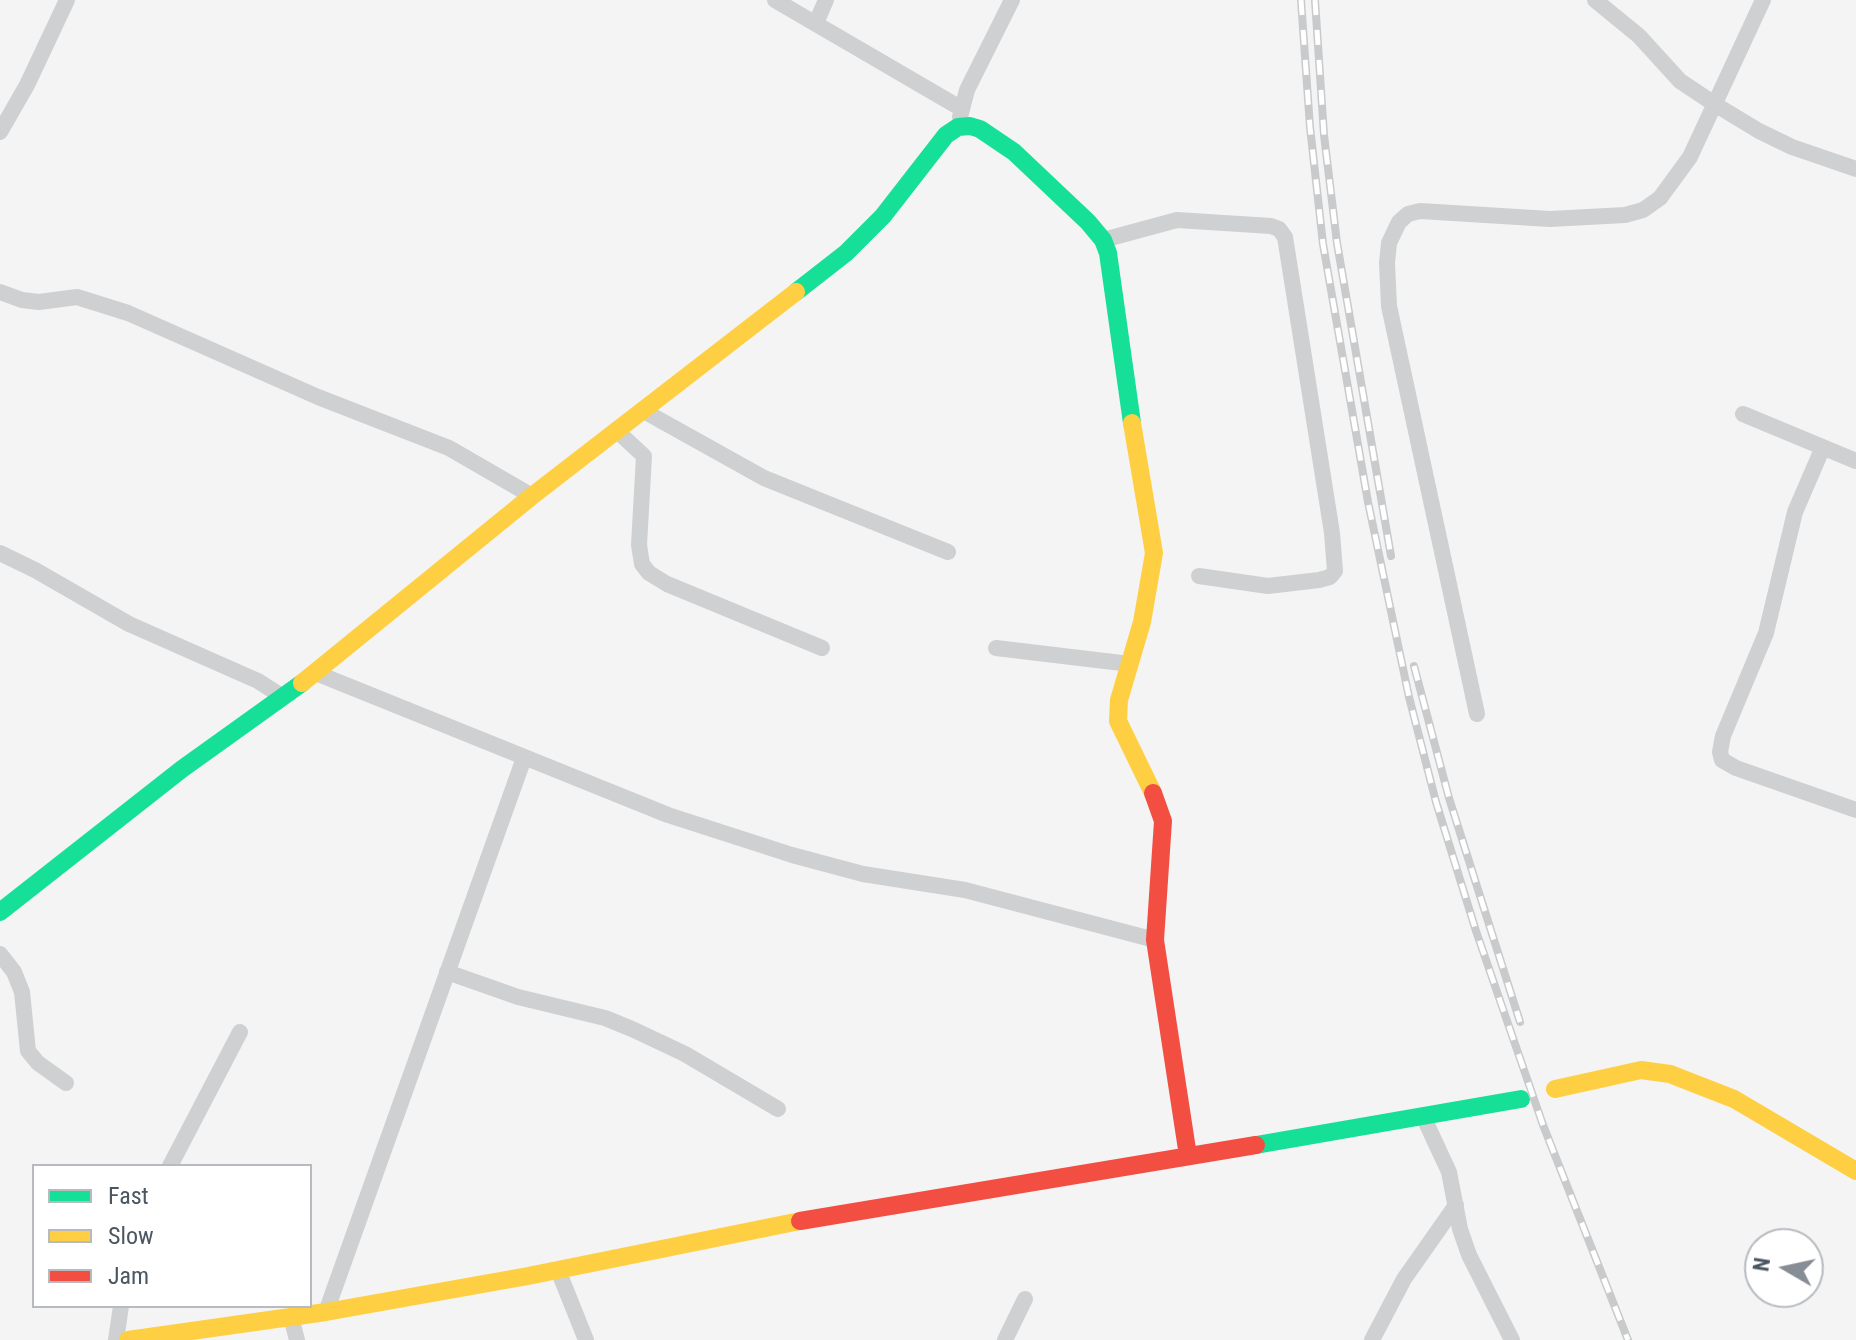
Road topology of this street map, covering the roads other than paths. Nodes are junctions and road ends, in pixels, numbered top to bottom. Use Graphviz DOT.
graph roads {
  1 [pos="67,0"];
  2 [pos="775,0"];
  3 [pos="826,0"];
  4 [pos="1012,0"];
  5 [pos="1595,0"];
  6 [pos="1763,0"];
  7 [pos="816,23"];
  8 [pos="1716,105"];
  9 [pos="960,118"];
  10 [pos="0,132"];
  11 [pos="1856,169"];
  12 [pos="1103,240"];
  13 [pos="0,292"];
  14 [pos="642,410"];
  15 [pos="1743,414"];
  16 [pos="616,430"];
  17 [pos="1823,447"];
  18 [pos="1856,461"];
  19 [pos="532,496"];
  20 [pos="948,552"];
  21 [pos="0,553"];
  22 [pos="1199,576"];
  23 [pos="822,648"];
  24 [pos="996,648"];
  25 [pos="1130,664"];
  26 [pos="316,673"];
  27 [pos="283,697"];
  28 [pos="1477,714"];
  29 [pos="524,758"];
  30 [pos="1856,810"];
  31 [pos="4,902"];
  32 [pos="1155,940"];
  33 [pos="0,954"];
  34 [pos="447,972"];
  35 [pos="240,1032"];
  36 [pos="66,1083"];
  37 [pos="1555,1089"];
  38 [pos="1521,1099"];
  39 [pos="778,1109"];
  40 [pos="1423,1116"];
  41 [pos="1188,1156"];
  42 [pos="171,1164"];
  43 [pos="1856,1171"];
  44 [pos="1456,1205"];
  45 [pos="558,1270"];
  46 [pos="1025,1299"];
  47 [pos="121,1308"];
  48 [pos="326,1312"];
  49 [pos="291,1317"];
  50 [pos="116,1340"];
  51 [pos="128,1340"];
  52 [pos="297,1340"];
  53 [pos="586,1340"];
  54 [pos="1005,1340"];
  55 [pos="1372,1340"];
  56 [pos="1512,1340"];
  1 -- 10 [label="street"];
  2 -- 7 [label="street"];
  3 -- 7 [label="street"];
  4 -- 9 [label="street"];
  5 -- 8 [label="street"];
  6 -- 8 [label="street"];
  7 -- 9 [label="street"];
  8 -- 11 [label="street"];
  8 -- 28 [label="street"];
  9 -- 12 [label="street"];
  9 -- 14 [label="street"];
  12 -- 22 [label="street"];
  12 -- 25 [label="street"];
  13 -- 19 [label="street"];
  14 -- 16 [label="street"];
  14 -- 20 [label="street"];
  15 -- 17 [label="street"];
  16 -- 19 [label="street"];
  16 -- 23 [label="street"];
  17 -- 18 [label="street"];
  17 -- 30 [label="street"];
  19 -- 26 [label="street"];
  21 -- 27 [label="street"];
  24 -- 25 [label="street"];
  25 -- 32 [label="street"];
  26 -- 27 [label="street"];
  26 -- 29 [label="street"];
  27 -- 31 [label="street"];
  29 -- 32 [label="street"];
  29 -- 34 [label="street"];
  32 -- 41 [label="street"];
  33 -- 36 [label="street"];
  34 -- 39 [label="street"];
  34 -- 48 [label="street"];
  35 -- 42 [label="street"];
  37 -- 43 [label="street"];
  38 -- 40 [label="street"];
  40 -- 41 [label="street"];
  40 -- 44 [label="street"];
  41 -- 45 [label="street"];
  44 -- 55 [label="street"];
  44 -- 56 [label="street"];
  45 -- 48 [label="street"];
  45 -- 53 [label="street"];
  46 -- 54 [label="street"];
  47 -- 50 [label="street"];
  48 -- 49 [label="street"];
  49 -- 51 [label="street"];
  49 -- 52 [label="street"];
}
